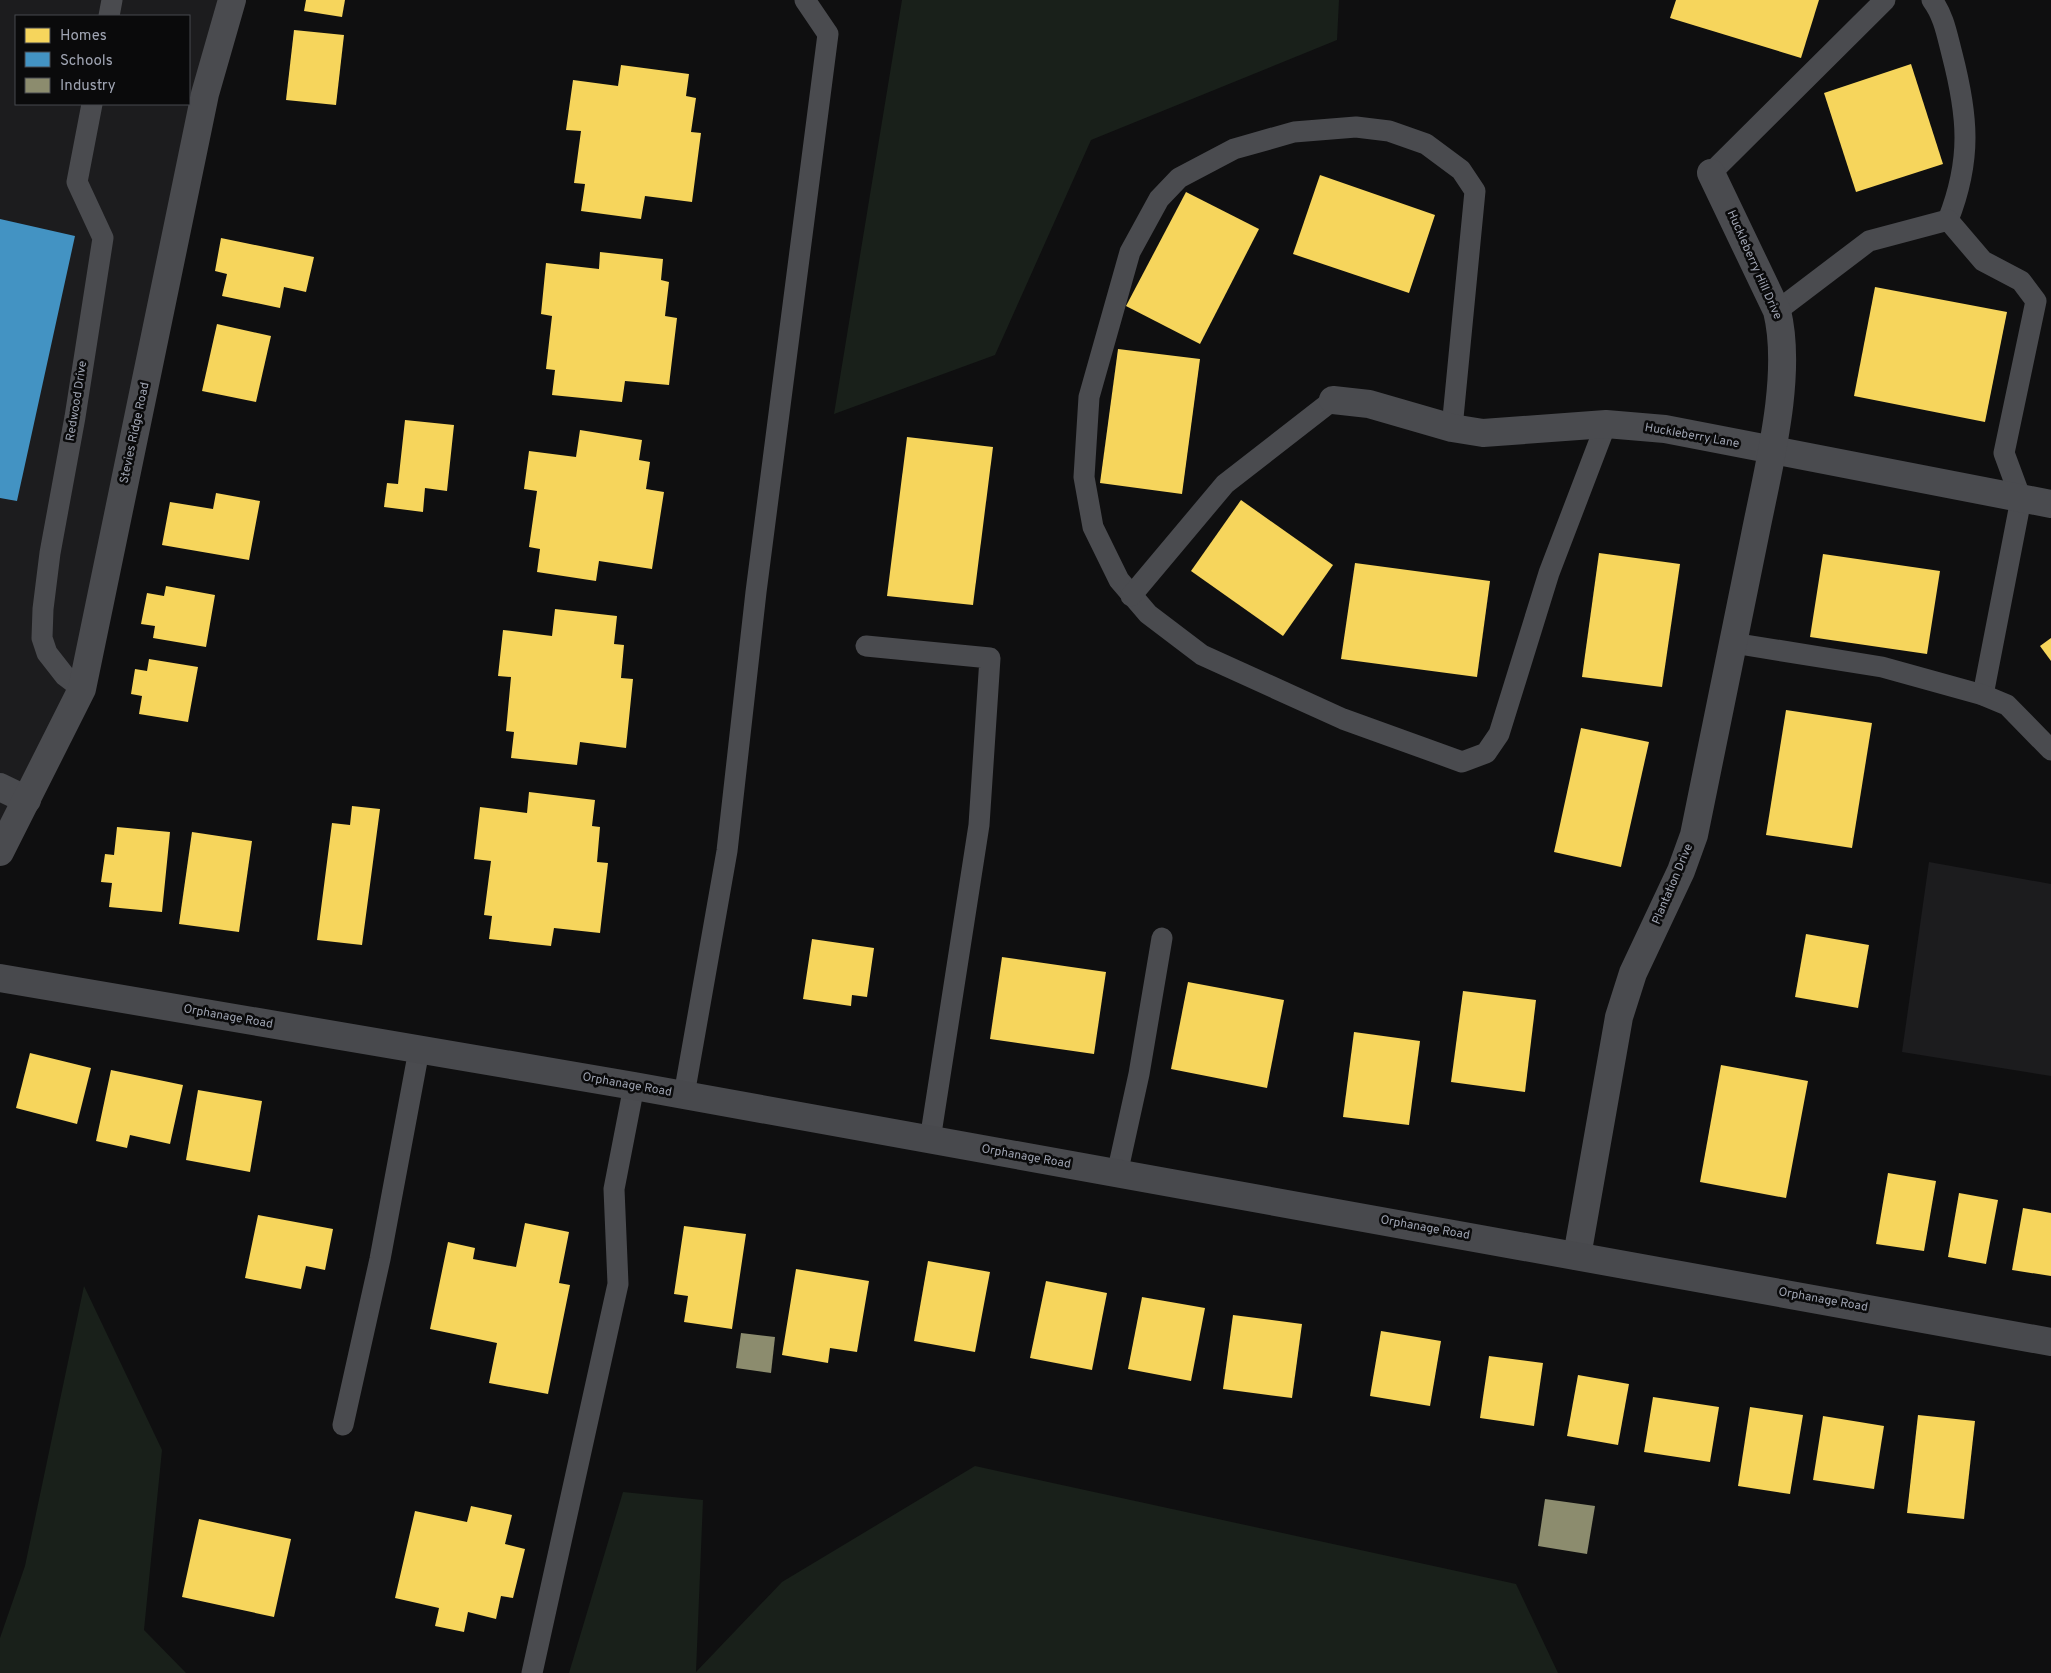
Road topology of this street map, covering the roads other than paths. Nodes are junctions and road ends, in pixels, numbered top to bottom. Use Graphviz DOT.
graph roads {
  1 [pos="112,0"];
  2 [pos="232,0"];
  3 [pos="805,0"];
  4 [pos="1885,0"];
  5 [pos="1932,0"];
  6 [pos="108,15"];
  7 [pos="92,105"];
  8 [pos="1711,173"];
  9 [pos="1948,220"];
  10 [pos="2044,303"];
  11 [pos="1778,311"];
  12 [pos="1332,400"];
  13 [pos="1606,424"];
  14 [pos="1452,428"];
  15 [pos="1772,450"];
  16 [pos="2021,499"];
  17 [pos="2051,504"];
  18 [pos="1131,596"];
  19 [pos="1733,643"];
  20 [pos="866,646"];
  21 [pos="82,689"];
  22 [pos="1983,695"];
  23 [pos="2051,750"];
  24 [pos="0,787"];
  25 [pos="27,800"];
  26 [pos="0,852"];
  27 [pos="1162,938"];
  28 [pos="0,978"];
  29 [pos="420,1050"];
  30 [pos="634,1086"];
  31 [pos="684,1095"];
  32 [pos="930,1140"];
  33 [pos="1117,1174"];
  34 [pos="1577,1256"];
  35 [pos="2051,1342"];
  36 [pos="343,1425"];
  37 [pos="532,1673"];
  1 -- 6 [label="lane"];
  2 -- 21 [label="street, Stevies Ridge Road"];
  3 -- 31 [label="lane"];
  4 -- 8 [label="lane"];
  5 -- 9 [label="lane"];
  7 -- 21 [label="lane, Redwood Drive"];
  8 -- 11 [label="street, Huckleberry Hill Drive"];
  9 -- 10 [label="lane"];
  9 -- 11 [label="lane"];
  10 -- 16 [label="lane"];
  11 -- 15 [label="street, Huckleberry Hill Drive"];
  12 -- 14 [label="street, Huckleberry Lane"];
  12 -- 18 [label="lane"];
  13 -- 14 [label="street, Huckleberry Lane"];
  13 -- 15 [label="street, Huckleberry Lane"];
  13 -- 18 [label="lane"];
  14 -- 18 [label="lane"];
  15 -- 16 [label="street, Huckleberry Lane"];
  15 -- 19 [label="street, Plantation Drive"];
  16 -- 17 [label="street, Huckleberry Lane"];
  16 -- 22 [label="lane"];
  19 -- 22 [label="lane"];
  19 -- 34 [label="street, Plantation Drive"];
  20 -- 32 [label="lane"];
  21 -- 25 [label="street, Stevies Ridge Road"];
  22 -- 23 [label="lane"];
  24 -- 25 [label="street"];
  25 -- 26 [label="street, Stevies Ridge Road"];
  27 -- 33 [label="lane"];
  28 -- 29 [label="main road, Orphanage Road"];
  29 -- 30 [label="main road, Orphanage Road"];
  29 -- 36 [label="lane"];
  30 -- 31 [label="main road, Orphanage Road"];
  30 -- 37 [label="lane"];
  31 -- 32 [label="main road, Orphanage Road"];
  32 -- 33 [label="main road, Orphanage Road"];
  33 -- 34 [label="main road, Orphanage Road"];
  34 -- 35 [label="main road, Orphanage Road"];
}
